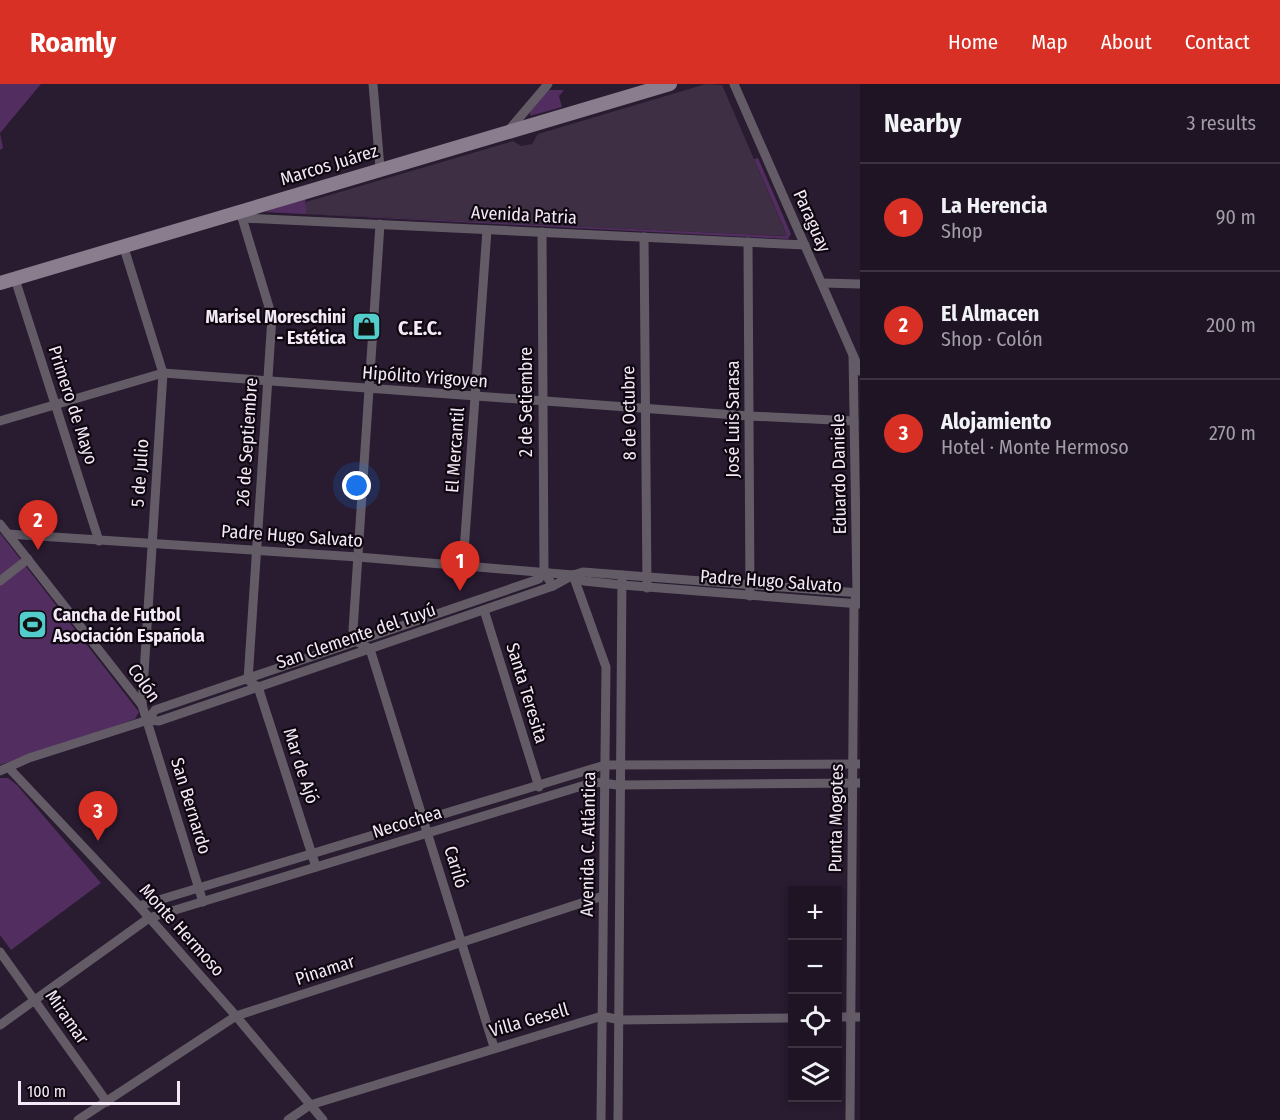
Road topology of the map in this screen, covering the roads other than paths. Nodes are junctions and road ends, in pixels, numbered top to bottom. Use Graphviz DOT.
graph roads {
  1 [pos="373,84"];
  2 [pos="548,84"];
  3 [pos="670,84"];
  4 [pos="734,84"];
  5 [pos="508,131"];
  6 [pos="380,168"];
  7 [pos="241,214"];
  8 [pos="380,224"];
  9 [pos="487,230"];
  10 [pos="542,232"];
  11 [pos="644,237"];
  12 [pos="748,242"];
  13 [pos="805,245"];
  14 [pos="124,248"];
  15 [pos="15,279"];
  16 [pos="0,283"];
  17 [pos="822,284"];
  18 [pos="860,284"];
  19 [pos="853,355"];
  20 [pos="860,371"];
  21 [pos="163,373"];
  22 [pos="268,382"];
  23 [pos="369,389"];
  24 [pos="475,397"];
  25 [pos="542,402"];
  26 [pos="55,404"];
  27 [pos="645,409"];
  28 [pos="749,416"];
  29 [pos="0,421"];
  30 [pos="854,421"];
  31 [pos="0,524"];
  32 [pos="8,534"];
  33 [pos="99,541"];
  34 [pos="152,544"];
  35 [pos="257,550"];
  36 [pos="358,557"];
  37 [pos="28,559"];
  38 [pos="463,565"];
  39 [pos="544,572"];
  40 [pos="573,574"];
  41 [pos="622,580"];
  42 [pos="0,581"];
  43 [pos="647,582"];
  44 [pos="750,585"];
  45 [pos="553,586"];
  46 [pos="750,596"];
  47 [pos="858,598"];
  48 [pos="484,610"];
  49 [pos="355,639"];
  50 [pos="370,649"];
  51 [pos="248,680"];
  52 [pos="258,687"];
  53 [pos="142,705"];
  54 [pos="148,720"];
  55 [pos="622,764"];
  56 [pos="857,764"];
  57 [pos="605,765"];
  58 [pos="4,770"];
  59 [pos="605,781"];
  60 [pos="622,783"];
  61 [pos="856,783"];
  62 [pos="539,787"];
  63 [pos="424,821"];
  64 [pos="428,833"];
  65 [pos="312,855"];
  66 [pos="316,867"];
  67 [pos="198,888"];
  68 [pos="603,896"];
  69 [pos="203,902"];
  70 [pos="139,906"];
  71 [pos="149,918"];
  72 [pos="462,944"];
  73 [pos="0,952"];
  74 [pos="34,1001"];
  75 [pos="236,1016"];
  76 [pos="602,1016"];
  77 [pos="855,1017"];
  78 [pos="788,1018"];
  79 [pos="620,1020"];
  80 [pos="0,1025"];
  81 [pos="494,1047"];
  82 [pos="107,1102"];
  83 [pos="310,1105"];
  84 [pos="78,1120"];
  85 [pos="288,1120"];
  86 [pos="323,1120"];
  87 [pos="601,1120"];
  88 [pos="618,1120"];
  89 [pos="850,1120"];
  1 -- 6 [label="street"];
  2 -- 5 [label="street"];
  3 -- 5 [label="main road, Marcos Juárez"];
  4 -- 13 [label="street, Paraguay"];
  5 -- 6 [label="main road, Marcos Juárez"];
  6 -- 7 [label="main road, Marcos Juárez"];
  7 -- 8 [label="street, Avenida Patria"];
  7 -- 14 [label="main road, Marcos Juárez"];
  7 -- 22 [label="street, 26 de Septiembre"];
  8 -- 9 [label="street, Avenida Patria"];
  8 -- 23 [label="street"];
  9 -- 10 [label="street, Avenida Patria"];
  9 -- 24 [label="street, El Mercantil"];
  10 -- 11 [label="street, Avenida Patria"];
  10 -- 25 [label="street, 2 de Setiembre"];
  11 -- 12 [label="street, Avenida Patria"];
  11 -- 27 [label="street, 8 de Octubre"];
  12 -- 13 [label="street, Avenida Patria"];
  12 -- 28 [label="street, José Luis Sarasa"];
  13 -- 17 [label="street, Paraguay"];
  14 -- 15 [label="main road, Marcos Juárez"];
  14 -- 21 [label="street, 5 de Julio"];
  15 -- 16 [label="main road, Marcos Juárez"];
  15 -- 26 [label="street, Primero de Mayo"];
  17 -- 18 [label="street"];
  17 -- 19 [label="street, Paraguay"];
  19 -- 20 [label="street, Paraguay"];
  19 -- 30 [label="street, Eduardo Daniele"];
  21 -- 22 [label="street, Hipólito Yrigoyen"];
  21 -- 26 [label="street, Hipólito Yrigoyen"];
  21 -- 34 [label="street, 5 de Julio"];
  22 -- 23 [label="street, Hipólito Yrigoyen"];
  22 -- 35 [label="street, 26 de Septiembre"];
  23 -- 24 [label="street, Hipólito Yrigoyen"];
  23 -- 36 [label="street"];
  24 -- 25 [label="street, Hipólito Yrigoyen"];
  24 -- 38 [label="street, El Mercantil"];
  25 -- 27 [label="street, Hipólito Yrigoyen"];
  25 -- 39 [label="street, 2 de Setiembre"];
  26 -- 29 [label="street, Hipólito Yrigoyen"];
  26 -- 33 [label="street, Primero de Mayo"];
  27 -- 28 [label="street, Hipólito Yrigoyen"];
  27 -- 43 [label="street, 8 de Octubre"];
  28 -- 30 [label="street, Hipólito Yrigoyen"];
  28 -- 44 [label="street, José Luis Sarasa"];
  30 -- 47 [label="street, Eduardo Daniele"];
  31 -- 32 [label="street, Colón"];
  32 -- 33 [label="street, Padre Hugo Salvato"];
  32 -- 37 [label="street, Colón"];
  33 -- 34 [label="street, Padre Hugo Salvato"];
  34 -- 35 [label="street, Padre Hugo Salvato"];
  34 -- 53 [label="street, 5 de Julio"];
  35 -- 36 [label="street, Padre Hugo Salvato"];
  35 -- 51 [label="street, 26 de Septiembre"];
  36 -- 38 [label="street, Padre Hugo Salvato"];
  36 -- 49 [label="street"];
  37 -- 42 [label="street"];
  37 -- 53 [label="street, Colón"];
  38 -- 39 [label="street, Padre Hugo Salvato"];
  39 -- 40 [label="street, Padre Hugo Salvato"];
  39 -- 45 [label="street"];
  39 -- 49 [label="street, San Clemente del Tuyú"];
  40 -- 41 [label="street, Padre Hugo Salvato"];
  40 -- 45 [label="street, San Clemente del Tuyú"];
  40 -- 57 [label="street, Avenida C. Atlántica"];
  41 -- 43 [label="street, Padre Hugo Salvato"];
  41 -- 55 [label="street, Avenida C. Atlántica"];
  43 -- 44 [label="street, Padre Hugo Salvato"];
  43 -- 46 [label="street, Padre Hugo Salvato"];
  44 -- 46 [label="street, José Luis Sarasa"];
  44 -- 47 [label="street, Padre Hugo Salvato"];
  45 -- 48 [label="street, San Clemente del Tuyú"];
  46 -- 47 [label="street, Padre Hugo Salvato"];
  47 -- 56 [label="street, Punta Mogotes"];
  48 -- 50 [label="street, San Clemente del Tuyú"];
  48 -- 62 [label="street, Santa Teresita"];
  49 -- 50 [label="street"];
  49 -- 51 [label="street, San Clemente del Tuyú"];
  50 -- 52 [label="street, San Clemente del Tuyú"];
  50 -- 63 [label="street, Cariló"];
  51 -- 52 [label="street"];
  51 -- 54 [label="street, San Clemente del Tuyú"];
  52 -- 54 [label="street, San Clemente del Tuyú"];
  52 -- 65 [label="street, Mar de Ajó"];
  53 -- 54 [label="street, Colón"];
  54 -- 58 [label="street, San Clemente del Tuyú"];
  54 -- 67 [label="street, San Bernardo"];
  55 -- 56 [label="street, Necochea"];
  55 -- 57 [label="street, Necochea"];
  55 -- 60 [label="street, Avenida C. Atlántica"];
  56 -- 61 [label="street, Punta Mogotes"];
  57 -- 59 [label="street, Avenida C. Atlántica"];
  57 -- 62 [label="street, Necochea"];
  58 -- 70 [label="street, Monte Hermoso"];
  59 -- 60 [label="street, Necochea"];
  59 -- 64 [label="street, Necochea"];
  59 -- 68 [label="street, Avenida C. Atlántica"];
  60 -- 61 [label="street, Necochea"];
  60 -- 79 [label="street, Avenida C. Atlántica"];
  61 -- 77 [label="street, Punta Mogotes"];
  62 -- 63 [label="street, Necochea"];
  63 -- 64 [label="street, Cariló"];
  63 -- 65 [label="street, Necochea"];
  64 -- 66 [label="street, Necochea"];
  64 -- 72 [label="street, Cariló"];
  65 -- 66 [label="street, Mar de Ajó"];
  65 -- 67 [label="street, Necochea"];
  66 -- 69 [label="street, Necochea"];
  67 -- 69 [label="street, San Bernardo"];
  67 -- 70 [label="street, Necochea"];
  68 -- 72 [label="street, Pinamar"];
  68 -- 76 [label="street, Avenida C. Atlántica"];
  69 -- 71 [label="street, Necochea"];
  70 -- 71 [label="street, Monte Hermoso"];
  71 -- 74 [label="street, Necochea"];
  71 -- 75 [label="street, Monte Hermoso"];
  72 -- 75 [label="street, Pinamar"];
  72 -- 81 [label="street, Cariló"];
  73 -- 74 [label="street, Miramar"];
  74 -- 80 [label="street, Necochea"];
  74 -- 82 [label="street, Miramar"];
  75 -- 82 [label="street, Pinamar"];
  75 -- 83 [label="street, Monte Hermoso"];
  76 -- 79 [label="street, Villa Gesell"];
  76 -- 81 [label="street, Villa Gesell"];
  76 -- 87 [label="street, Avenida C. Atlántica"];
  77 -- 89 [label="street, Punta Mogotes"];
  78 -- 79 [label="street, Villa Gesell"];
  79 -- 88 [label="street, Avenida C. Atlántica"];
  81 -- 83 [label="street, Villa Gesell"];
  82 -- 84 [label="street, Pinamar"];
  83 -- 85 [label="street, Villa Gesell"];
  83 -- 86 [label="street, Monte Hermoso"];
}
